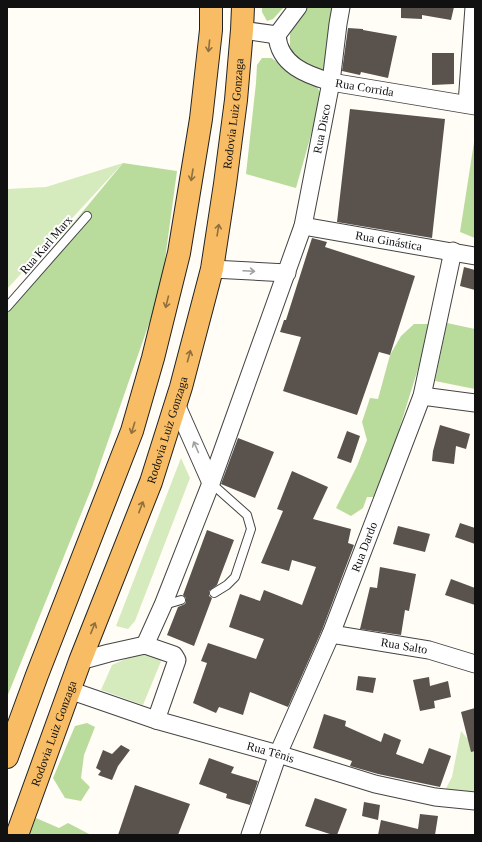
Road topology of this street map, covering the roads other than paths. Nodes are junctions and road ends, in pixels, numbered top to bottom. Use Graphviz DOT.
graph roads {
  1 [pos="211,7"];
  2 [pos="243,7"];
  3 [pos="298,7"];
  4 [pos="341,7"];
  5 [pos="474,7"];
  6 [pos="242,30"];
  7 [pos="277,35"];
  8 [pos="331,82"];
  9 [pos="471,105"];
  10 [pos="87,216"];
  11 [pos="303,226"];
  12 [pos="453,251"];
  13 [pos="475,256"];
  14 [pos="212,269"];
  15 [pos="287,272"];
  16 [pos="7,308"];
  17 [pos="422,396"];
  18 [pos="475,403"];
  19 [pos="176,404"];
  20 [pos="211,483"];
  21 [pos="214,593"];
  22 [pos="181,600"];
  23 [pos="163,605"];
  24 [pos="331,634"];
  25 [pos="145,645"];
  26 [pos="80,661"];
  27 [pos="475,664"];
  28 [pos="69,690"];
  29 [pos="156,720"];
  30 [pos="278,754"];
  31 [pos="7,757"];
  32 [pos="475,801"];
  33 [pos="17,835"];
  34 [pos="250,835"];
  1 -- 31 [label="highway, one-way"];
  2 -- 6 [label="highway, Rodovia Luiz Gonzaga"];
  3 -- 7 [label="street"];
  4 -- 8 [label="street, Rua Disco"];
  5 -- 9 [label="street"];
  6 -- 7 [label="street"];
  14 -- 6 [label="highway, Rodovia Luiz Gonzaga, one-way"];
  7 -- 8 [label="street, Rua Corrida"];
  8 -- 9 [label="street, Rua Corrida"];
  8 -- 11 [label="street, Rua Disco"];
  10 -- 16 [label="lane, Rua Karl Marx"];
  11 -- 12 [label="street, Rua Ginástica"];
  11 -- 15 [label="street, Rua Disco"];
  12 -- 13 [label="street, Rua Ginástica"];
  12 -- 17 [label="street, Rua Dardo"];
  14 -- 15 [label="street, one-way"];
  19 -- 14 [label="highway, Rodovia Luiz Gonzaga, one-way"];
  15 -- 20 [label="street, Rua Disco"];
  17 -- 18 [label="street"];
  17 -- 24 [label="street, Rua Dardo"];
  20 -- 19 [label="street, one-way"];
  26 -- 19 [label="highway, Rodovia Luiz Gonzaga, one-way"];
  20 -- 21 [label="lane"];
  20 -- 23 [label="street, Rua Disco"];
  22 -- 23 [label="lane"];
  23 -- 25 [label="street, Rua Disco"];
  24 -- 27 [label="street, Rua Salto"];
  24 -- 30 [label="street, Rua Dardo"];
  25 -- 26 [label="street"];
  25 -- 29 [label="street"];
  26 -- 28 [label="highway, Rodovia Luiz Gonzaga"];
  28 -- 29 [label="street, Rua Tênis"];
  28 -- 33 [label="highway, Rodovia Luiz Gonzaga"];
  29 -- 30 [label="street, Rua Tênis"];
  30 -- 32 [label="street, Rua Tênis"];
  30 -- 34 [label="street, Rua Dardo"];
}
